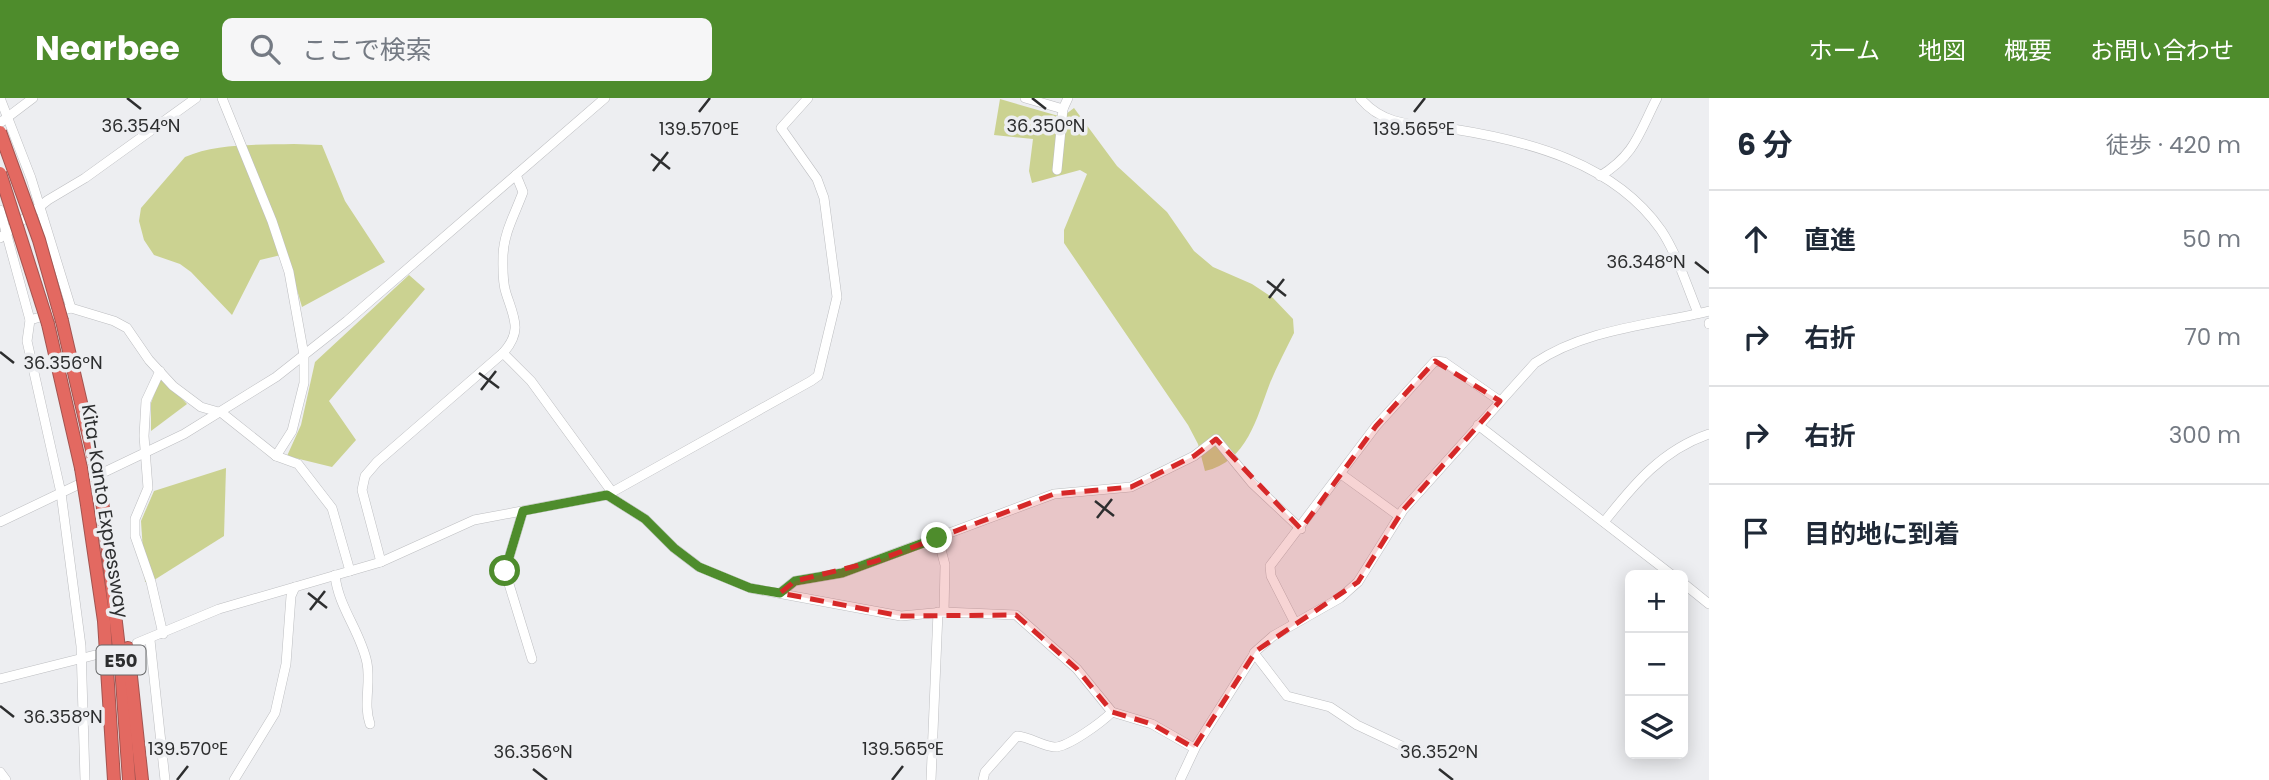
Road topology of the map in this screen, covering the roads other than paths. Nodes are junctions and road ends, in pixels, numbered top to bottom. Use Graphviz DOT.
graph roads {
  1 [pos="0,98"];
  2 [pos="33,98"];
  3 [pos="196,98"];
  4 [pos="222,98"];
  5 [pos="605,98"];
  6 [pos="808,98"];
  7 [pos="1025,98"];
  8 [pos="1069,98"];
  9 [pos="1360,98"];
  10 [pos="1657,98"];
  11 [pos="1063,109"];
  12 [pos="4,120"];
  13 [pos="0,132"];
  14 [pos="1057,170"];
  15 [pos="0,173"];
  16 [pos="516,175"];
  17 [pos="1600,176"];
  18 [pos="40,206"];
  19 [pos="0,209"];
  20 [pos="4,235"];
  21 [pos="71,308"];
  22 [pos="1709,310"];
  23 [pos="1698,313"];
  24 [pos="30,320"];
  25 [pos="503,353"];
  26 [pos="304,355"];
  27 [pos="159,371"];
  28 [pos="1500,401"];
  29 [pos="222,413"];
  30 [pos="1478,425"];
  31 [pos="1709,434"];
  32 [pos="144,454"];
  33 [pos="276,456"];
  34 [pos="1341,474"];
  35 [pos="61,493"];
  36 [pos="610,493"];
  37 [pos="523,511"];
  38 [pos="1399,516"];
  39 [pos="0,522"];
  40 [pos="1604,522"];
  41 [pos="1301,529"];
  42 [pos="937,538"];
  43 [pos="107,541"];
  44 [pos="381,562"];
  45 [pos="1666,570"];
  46 [pos="350,571"];
  47 [pos="335,575"];
  48 [pos="295,587"];
  49 [pos="1688,587"];
  50 [pos="780,593"];
  51 [pos="1709,604"];
  52 [pos="941,612"];
  53 [pos="1295,624"];
  54 [pos="163,634"];
  55 [pos="150,640"];
  56 [pos="137,643"];
  57 [pos="1254,653"];
  58 [pos="95,654"];
  59 [pos="82,658"];
  60 [pos="532,659"];
  61 [pos="0,679"];
  62 [pos="1112,712"];
  63 [pos="112,721"];
  64 [pos="370,724"];
  65 [pos="1194,748"];
  66 [pos="1420,751"];
  67 [pos="0,772"];
  68 [pos="6,780"];
  69 [pos="85,780"];
  70 [pos="107,780"];
  71 [pos="114,780"];
  72 [pos="129,780"];
  73 [pos="142,780"];
  74 [pos="165,780"];
  75 [pos="234,780"];
  76 [pos="931,780"];
  77 [pos="983,780"];
  78 [pos="1180,780"];
  1 -- 12 [label="street"];
  2 -- 12 [label="street"];
  3 -- 18 [label="street"];
  4 -- 26 [label="street"];
  5 -- 16 [label="street"];
  6 -- 36 [label="street"];
  7 -- 11 [label="street"];
  8 -- 11 [label="street"];
  9 -- 17 [label="street"];
  10 -- 17 [label="street"];
  11 -- 14 [label="street"];
  12 -- 18 [label="street"];
  13 -- 43 [label="highway, Kita-Kanto Expressway / E50, bridge"];
  15 -- 63 [label="highway, Kita-Kanto Expressway / E50, bridge"];
  16 -- 25 [label="street"];
  16 -- 26 [label="street"];
  17 -- 23 [label="street"];
  18 -- 20 [label="street"];
  18 -- 21 [label="street"];
  19 -- 20 [label="street"];
  20 -- 24 [label="street"];
  21 -- 24 [label="street"];
  21 -- 27 [label="street"];
  22 -- 23 [label="street"];
  23 -- 28 [label="street"];
  24 -- 35 [label="street"];
  25 -- 36 [label="street"];
  25 -- 44 [label="street"];
  26 -- 29 [label="street"];
  26 -- 33 [label="street"];
  27 -- 29 [label="street"];
  27 -- 32 [label="street"];
  28 -- 30 [label="street"];
  28 -- 34 [label="street"];
  29 -- 32 [label="street"];
  29 -- 33 [label="street"];
  30 -- 38 [label="street"];
  30 -- 40 [label="street"];
  31 -- 40 [label="street"];
  32 -- 35 [label="street"];
  32 -- 54 [label="street"];
  33 -- 46 [label="street"];
  34 -- 38 [label="street"];
  34 -- 41 [label="street"];
  35 -- 39 [label="street"];
  35 -- 59 [label="street"];
  36 -- 37 [label="street"];
  36 -- 50 [label="street"];
  37 -- 44 [label="street"];
  37 -- 60 [label="street"];
  38 -- 53 [label="street"];
  40 -- 45 [label="street"];
  41 -- 42 [label="street"];
  41 -- 53 [label="street"];
  42 -- 50 [label="street"];
  42 -- 52 [label="street"];
  43 -- 72 [label="highway, Kita-Kanto Expressway / E50"];
  43 -- 73 [label="highway"];
  44 -- 46 [label="street"];
  46 -- 47 [label="street"];
  47 -- 48 [label="street"];
  47 -- 64 [label="street"];
  48 -- 54 [label="street"];
  48 -- 75 [label="street"];
  49 -- 51 [label="street"];
  50 -- 52 [label="street"];
  52 -- 62 [label="street"];
  52 -- 76 [label="street"];
  53 -- 57 [label="street"];
  54 -- 55 [label="street"];
  55 -- 56 [label="street"];
  55 -- 74 [label="street"];
  57 -- 65 [label="street"];
  57 -- 66 [label="street"];
  58 -- 59 [label="street"];
  59 -- 61 [label="street"];
  59 -- 69 [label="street"];
  62 -- 65 [label="street"];
  62 -- 77 [label="street"];
  63 -- 70 [label="highway"];
  63 -- 71 [label="highway, Kita-Kanto Expressway / E50"];
  65 -- 78 [label="street"];
  67 -- 68 [label="street"];
}
